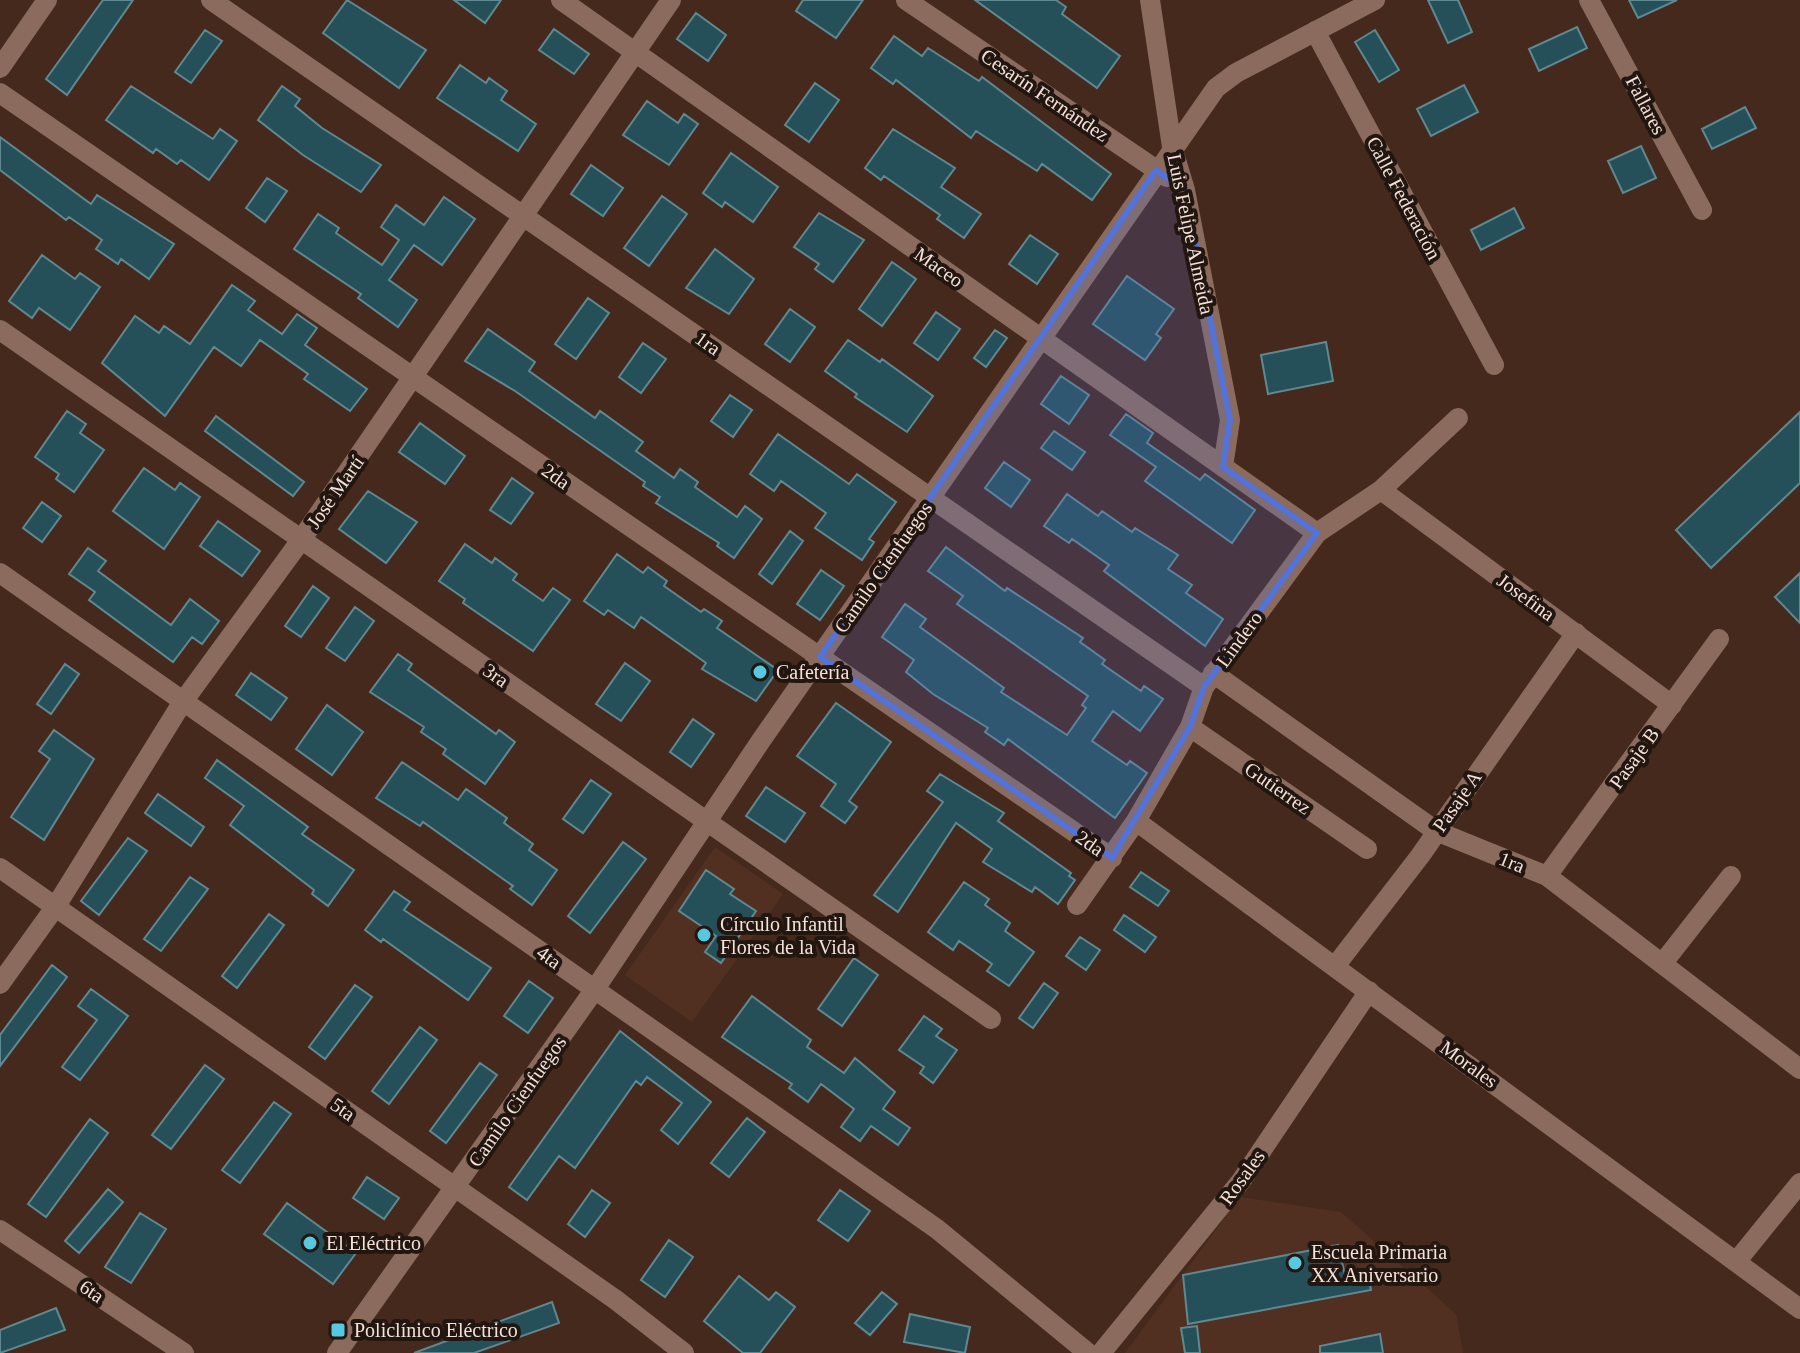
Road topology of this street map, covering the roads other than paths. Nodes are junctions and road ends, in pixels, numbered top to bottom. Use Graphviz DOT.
graph roads {
  1 [pos="47,0"];
  2 [pos="211,0"];
  3 [pos="561,0"];
  4 [pos="671,0"];
  5 [pos="906,0"];
  6 [pos="1150,0"];
  7 [pos="1375,0"];
  8 [pos="1589,0"];
  9 [pos="1315,31"];
  10 [pos="635,52"];
  11 [pos="0,68"];
  12 [pos="0,93"];
  13 [pos="1172,147"];
  14 [pos="1156,170"];
  15 [pos="1185,190"];
  16 [pos="1702,210"];
  17 [pos="524,216"];
  18 [pos="0,330"];
  19 [pos="1040,338"];
  20 [pos="1494,365"];
  21 [pos="413,378"];
  22 [pos="1458,418"];
  23 [pos="1223,467"];
  24 [pos="1381,490"];
  25 [pos="932,498"];
  26 [pos="1317,533"];
  27 [pos="301,540"];
  28 [pos="0,573"];
  29 [pos="1576,633"];
  30 [pos="1719,639"];
  31 [pos="820,657"];
  32 [pos="1209,680"];
  33 [pos="182,703"];
  34 [pos="1672,705"];
  35 [pos="1190,727"];
  36 [pos="706,821"];
  37 [pos="1136,821"];
  38 [pos="1436,831"];
  39 [pos="1367,849"];
  40 [pos="1112,858"];
  41 [pos="0,868"];
  42 [pos="1547,876"];
  43 [pos="1731,876"];
  44 [pos="1077,905"];
  45 [pos="56,906"];
  46 [pos="1662,964"];
  47 [pos="1336,965"];
  48 [pos="0,984"];
  49 [pos="595,989"];
  50 [pos="1369,991"];
  51 [pos="991,1019"];
  52 [pos="1800,1069"];
  53 [pos="1800,1183"];
  54 [pos="456,1187"];
  55 [pos="0,1230"];
  56 [pos="1736,1262"];
  57 [pos="1800,1309"];
  58 [pos="184,1353"];
  59 [pos="337,1353"];
  60 [pos="684,1353"];
  61 [pos="1088,1353"];
  62 [pos="1101,1353"];
  1 -- 11 [label="street"];
  2 -- 17 [label="street, 1ra"];
  3 -- 10 [label="street, Maceo"];
  4 -- 10 [label="street, José Martí"];
  5 -- 14 [label="street, Cesarín Fernández"];
  6 -- 13 [label="street, Luis Felipe Almeida"];
  7 -- 9 [label="street, Camilo Cienfuegos"];
  8 -- 16 [label="street, Fallares"];
  9 -- 13 [label="street, Camilo Cienfuegos"];
  9 -- 20 [label="street, Calle Federación"];
  10 -- 17 [label="street, José Martí"];
  10 -- 19 [label="street, Maceo"];
  12 -- 21 [label="street, 2da"];
  13 -- 14 [label="street, Camilo Cienfuegos"];
  13 -- 15 [label="street, Luis Felipe Almeida"];
  14 -- 15 [label="street, Cesarín Fernández"];
  14 -- 19 [label="street, Camilo Cienfuegos"];
  15 -- 23 [label="street, Luis Felipe Almeida"];
  17 -- 21 [label="street, José Martí"];
  17 -- 25 [label="street, 1ra"];
  18 -- 27 [label="street, 3ra"];
  19 -- 23 [label="street, Maceo"];
  19 -- 25 [label="street, Camilo Cienfuegos"];
  21 -- 27 [label="street, José Martí"];
  21 -- 31 [label="street, 2da"];
  22 -- 24 [label="street, Lindero"];
  23 -- 26 [label="street, Maceo"];
  24 -- 26 [label="street, Lindero"];
  24 -- 29 [label="street, Josefina"];
  25 -- 31 [label="street, Camilo Cienfuegos"];
  25 -- 32 [label="street, 1ra"];
  26 -- 32 [label="street, Lindero"];
  27 -- 33 [label="street, José Martí"];
  27 -- 36 [label="street, 3ra"];
  28 -- 33 [label="street, 4ta"];
  29 -- 34 [label="street, Josefina"];
  29 -- 38 [label="street, Pasaje A"];
  30 -- 34 [label="street, Pasaje B"];
  31 -- 36 [label="street, Camilo Cienfuegos"];
  31 -- 40 [label="street, 2da"];
  32 -- 35 [label="street, Lindero"];
  32 -- 38 [label="street, 1ra"];
  33 -- 45 [label="street, José Martí"];
  33 -- 49 [label="street, 4ta"];
  34 -- 42 [label="street, Pasaje B"];
  35 -- 37 [label="street, Lindero"];
  35 -- 39 [label="street, Gutierrez"];
  36 -- 49 [label="street, Camilo Cienfuegos"];
  36 -- 51 [label="street, 3ra"];
  37 -- 40 [label="street, Lindero"];
  37 -- 47 [label="street, Morales"];
  38 -- 42 [label="street, 1ra"];
  38 -- 47 [label="street, Pasaje A"];
  40 -- 44 [label="street, Lindero"];
  41 -- 45 [label="street, 5ta"];
  42 -- 46 [label="street, 1ra"];
  43 -- 46 [label="street"];
  45 -- 48 [label="street, José Martí"];
  45 -- 54 [label="street, 5ta"];
  46 -- 52 [label="street, 1ra"];
  47 -- 50 [label="street, Morales"];
  49 -- 54 [label="street, Camilo Cienfuegos"];
  49 -- 61 [label="street, 4ta"];
  50 -- 56 [label="street, Morales"];
  50 -- 62 [label="street, Rosales"];
  53 -- 56 [label="street"];
  54 -- 59 [label="street, Camilo Cienfuegos"];
  54 -- 60 [label="street, 5ta"];
  55 -- 58 [label="street, 6ta"];
  56 -- 57 [label="street, Morales"];
}
